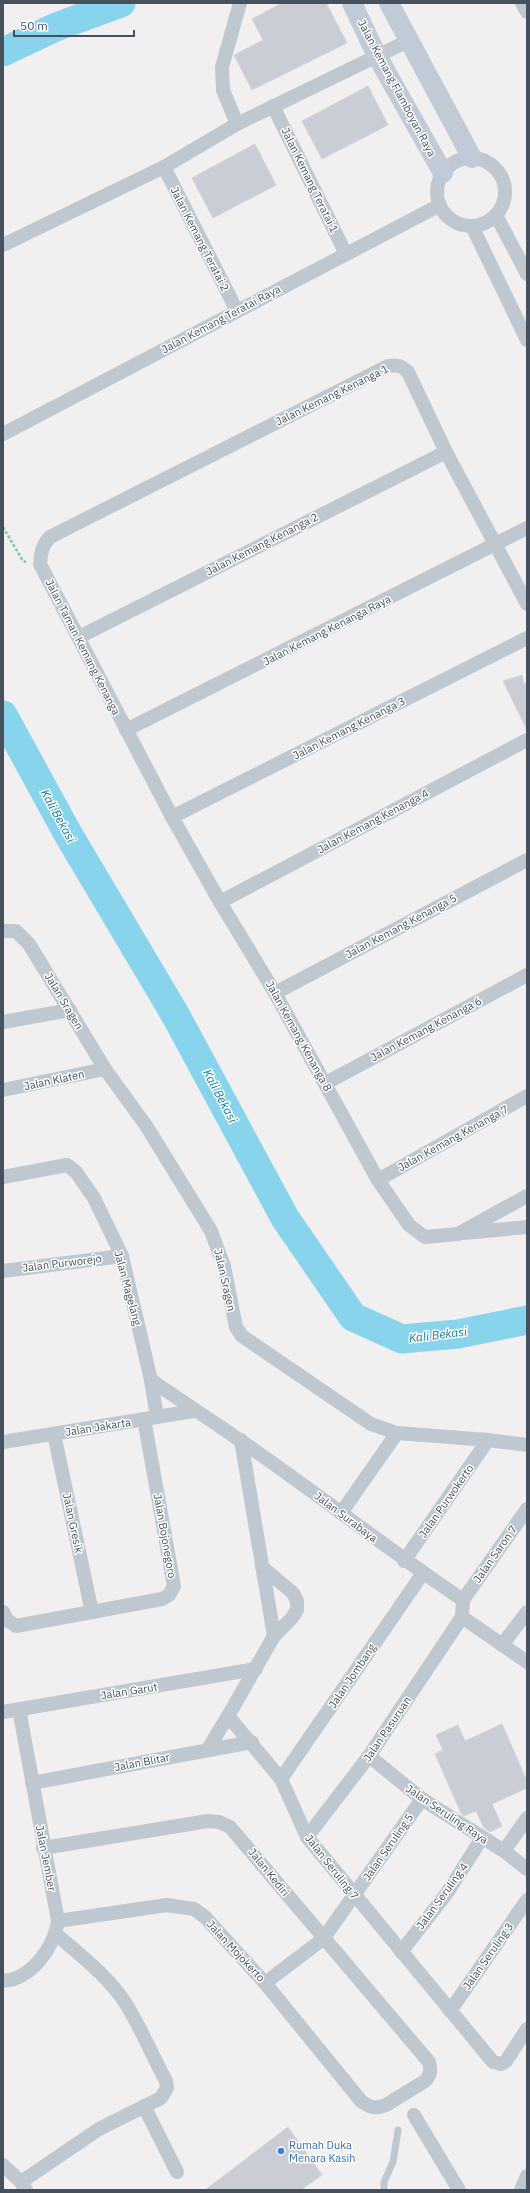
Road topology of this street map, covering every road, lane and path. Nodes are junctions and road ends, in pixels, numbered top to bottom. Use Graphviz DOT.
graph roads {
  1 [pos="240,3"];
  2 [pos="352,3"];
  3 [pos="389,3"];
  4 [pos="522,3"];
  5 [pos="527,12"];
  6 [pos="408,41"];
  7 [pos="377,56"];
  8 [pos="273,106"];
  9 [pos="237,124"];
  10 [pos="472,158"];
  11 [pos="164,166"];
  12 [pos="443,173"];
  13 [pos="440,205"];
  14 [pos="496,215"];
  15 [pos="472,226"];
  16 [pos="3,245"];
  17 [pos="346,254"];
  18 [pos="527,274"];
  19 [pos="237,311"];
  20 [pos="527,340"];
  21 [pos="3,434"];
  22 [pos="446,452"];
  23 [pos="3,527"];
  24 [pos="527,528"];
  25 [pos="495,546"];
  26 [pos="40,564"];
  27 [pos="527,604"];
  28 [pos="79,637"];
  29 [pos="527,638"];
  30 [pos="126,730"];
  31 [pos="527,740"];
  32 [pos="172,818"];
  33 [pos="527,860"];
  34 [pos="220,902"];
  35 [pos="3,930"];
  36 [pos="527,975"];
  37 [pos="276,993"];
  38 [pos="70,1010"];
  39 [pos="3,1022"];
  40 [pos="105,1069"];
  41 [pos="326,1083"];
  42 [pos="3,1090"];
  43 [pos="527,1096"];
  44 [pos="3,1177"];
  45 [pos="378,1180"];
  46 [pos="527,1196"];
  47 [pos="527,1227"];
  48 [pos="458,1234"];
  49 [pos="122,1256"];
  50 [pos="3,1271"];
  51 [pos="151,1380"];
  52 [pos="194,1411"];
  53 [pos="151,1418"];
  54 [pos="398,1433"];
  55 [pos="54,1434"];
  56 [pos="241,1440"];
  57 [pos="488,1440"];
  58 [pos="3,1442"];
  59 [pos="527,1446"];
  60 [pos="527,1509"];
  61 [pos="341,1513"];
  62 [pos="404,1561"];
  63 [pos="262,1567"];
  64 [pos="423,1573"];
  65 [pos="463,1600"];
  66 [pos="3,1612"];
  67 [pos="92,1612"];
  68 [pos="527,1612"];
  69 [pos="462,1617"];
  70 [pos="274,1636"];
  71 [pos="502,1644"];
  72 [pos="527,1662"];
  73 [pos="256,1670"];
  74 [pos="19,1709"];
  75 [pos="3,1712"];
  76 [pos="228,1716"];
  77 [pos="252,1742"];
  78 [pos="208,1749"];
  79 [pos="369,1756"];
  80 [pos="281,1779"];
  81 [pos="32,1783"];
  82 [pos="422,1799"];
  83 [pos="527,1818"];
  84 [pos="307,1837"];
  85 [pos="482,1838"];
  86 [pos="43,1848"];
  87 [pos="504,1852"];
  88 [pos="527,1869"];
  89 [pos="354,1895"];
  90 [pos="527,1900"];
  91 [pos="57,1927"];
  92 [pos="323,1939"];
  93 [pos="401,1952"];
  94 [pos="3,1981"];
  95 [pos="265,1983"];
  96 [pos="450,2011"];
  97 [pos="527,2029"];
  98 [pos="361,2102"];
  99 [pos="144,2106"];
  100 [pos="414,2115"];
  101 [pos="398,2130"];
  102 [pos="3,2165"];
  103 [pos="177,2172"];
  104 [pos="527,2176"];
  105 [pos="24,2186"];
  106 [pos="384,2190"];
  107 [pos="459,2190"];
  108 [pos="521,2190"];
  1 -- 9 [label="street"];
  2 -- 7 [label="street, Jalan Kemang Flamboyan Raya"];
  3 -- 6 [label="street"];
  4 -- 5 [label="street"];
  6 -- 7 [label="street"];
  6 -- 10 [label="street"];
  7 -- 8 [label="street"];
  7 -- 12 [label="street, Jalan Kemang Flamboyan Raya"];
  8 -- 9 [label="street"];
  8 -- 17 [label="street, Jalan Kemang Teratai 1"];
  9 -- 11 [label="street"];
  10 -- 12 [label="street"];
  10 -- 14 [label="street"];
  11 -- 16 [label="street"];
  11 -- 19 [label="street, Jalan Kemang Teratai 2"];
  12 -- 13 [label="street"];
  13 -- 15 [label="street"];
  13 -- 17 [label="street, Jalan Kemang Teratai Raya"];
  14 -- 15 [label="street"];
  14 -- 18 [label="street"];
  15 -- 20 [label="street"];
  17 -- 19 [label="street, Jalan Kemang Teratai Raya"];
  19 -- 21 [label="street, Jalan Kemang Teratai Raya"];
  22 -- 25 [label="street, Jalan Kemang Kenanga 1"];
  22 -- 26 [label="street, Jalan Kemang Kenanga 1"];
  22 -- 28 [label="street, Jalan Kemang Kenanga 2"];
  23 -- 26 [label="path"];
  24 -- 25 [label="street, Jalan Kemang Kenanga Raya"];
  25 -- 27 [label="street, Jalan Kemang Kenanga 1"];
  25 -- 30 [label="street, Jalan Kemang Kenanga Raya"];
  26 -- 28 [label="street, Jalan Taman Kemang Kenanga"];
  28 -- 30 [label="street, Jalan Taman Kemang Kenanga"];
  29 -- 32 [label="street, Jalan Kemang Kenanga 3"];
  30 -- 32 [label="street, Jalan Kemang Kenanga 8"];
  31 -- 34 [label="street, Jalan Kemang Kenanga 4"];
  32 -- 34 [label="street, Jalan Kemang Kenanga 8"];
  33 -- 37 [label="street, Jalan Kemang Kenanga 5"];
  34 -- 37 [label="street, Jalan Kemang Kenanga 8"];
  35 -- 38 [label="street, Jalan Sragen"];
  36 -- 41 [label="street, Jalan Kemang Kenanga 6"];
  37 -- 41 [label="street, Jalan Kemang Kenanga 8"];
  38 -- 39 [label="street"];
  38 -- 40 [label="street, Jalan Sragen"];
  40 -- 42 [label="street, Jalan Klaten"];
  40 -- 54 [label="street, Jalan Sragen"];
  41 -- 45 [label="street, Jalan Kemang Kenanga 8"];
  43 -- 45 [label="street, Jalan Kemang Kenanga 7"];
  44 -- 49 [label="street, Jalan Magelang"];
  45 -- 48 [label="street, Jalan Kemang Kenanga 8"];
  46 -- 48 [label="street, Jalan Kemang Kenanga 8"];
  47 -- 48 [label="street"];
  49 -- 50 [label="street, Jalan Purworejo"];
  49 -- 51 [label="street, Jalan Magelang"];
  51 -- 52 [label="street, Jalan Surabaya"];
  51 -- 53 [label="street, Jalan Magelang"];
  52 -- 53 [label="street, Jalan Jakarta"];
  52 -- 56 [label="street, Jalan Surabaya"];
  53 -- 55 [label="street, Jalan Jakarta"];
  53 -- 67 [label="street, Jalan Bojonegoro"];
  54 -- 57 [label="street, Jalan Sragen"];
  54 -- 61 [label="street"];
  55 -- 58 [label="street, Jalan Jakarta"];
  55 -- 67 [label="street, Jalan Gresik"];
  56 -- 61 [label="street, Jalan Surabaya"];
  56 -- 63 [label="street"];
  57 -- 59 [label="street, Jalan Sragen"];
  57 -- 62 [label="street, Jalan Purwokerto"];
  60 -- 65 [label="street, Jalan Saron 7"];
  61 -- 62 [label="street, Jalan Surabaya"];
  62 -- 64 [label="street, Jalan Surabaya"];
  63 -- 70 [label="street"];
  63 -- 70 [label="street"];
  64 -- 65 [label="street, Jalan Surabaya"];
  64 -- 80 [label="street, Jalan Jombang"];
  65 -- 69 [label="street"];
  66 -- 67 [label="street, Jalan Bojonegoro"];
  68 -- 71 [label="street"];
  69 -- 71 [label="street"];
  69 -- 79 [label="street, Jalan Pasuruan"];
  70 -- 73 [label="street"];
  71 -- 72 [label="street"];
  73 -- 74 [label="street, Jalan Garut"];
  73 -- 76 [label="street"];
  74 -- 75 [label="street, Jalan Garut"];
  74 -- 81 [label="street, Jalan Jember"];
  76 -- 77 [label="street, Jalan Seruling 7"];
  76 -- 78 [label="street"];
  77 -- 78 [label="street, Jalan Blitar"];
  77 -- 80 [label="street, Jalan Seruling 7"];
  78 -- 81 [label="street, Jalan Blitar"];
  79 -- 82 [label="street, Jalan Seruling Raya"];
  79 -- 84 [label="street, Jalan Pasuruan"];
  80 -- 84 [label="street, Jalan Seruling 7"];
  81 -- 86 [label="street, Jalan Jember"];
  82 -- 85 [label="street, Jalan Seruling Raya"];
  82 -- 89 [label="street, Jalan Seruling 5"];
  83 -- 87 [label="street"];
  84 -- 89 [label="street, Jalan Seruling 7"];
  85 -- 87 [label="street, Jalan Seruling Raya"];
  85 -- 93 [label="street, Jalan Seruling 4"];
  86 -- 91 [label="street, Jalan Jember"];
  86 -- 92 [label="street, Jalan Kediri"];
  87 -- 88 [label="street, Jalan Seruling Raya"];
  89 -- 92 [label="street, Jalan Seruling 5"];
  89 -- 93 [label="street, Jalan Seruling 7"];
  90 -- 96 [label="street, Jalan Seruling 3"];
  91 -- 94 [label="street"];
  91 -- 95 [label="street, Jalan Mojokerto"];
  91 -- 99 [label="street"];
  92 -- 95 [label="street, Jalan Seruling 5"];
  92 -- 98 [label="street, Jalan Kediri"];
  93 -- 96 [label="street, Jalan Seruling 7"];
  95 -- 98 [label="street, Jalan Mojokerto"];
  96 -- 97 [label="street, Jalan Seruling 7"];
  99 -- 103 [label="street"];
  99 -- 105 [label="street"];
  100 -- 107 [label="street"];
  101 -- 106 [label="lane"];
  102 -- 105 [label="street"];
  104 -- 108 [label="street"];
}
